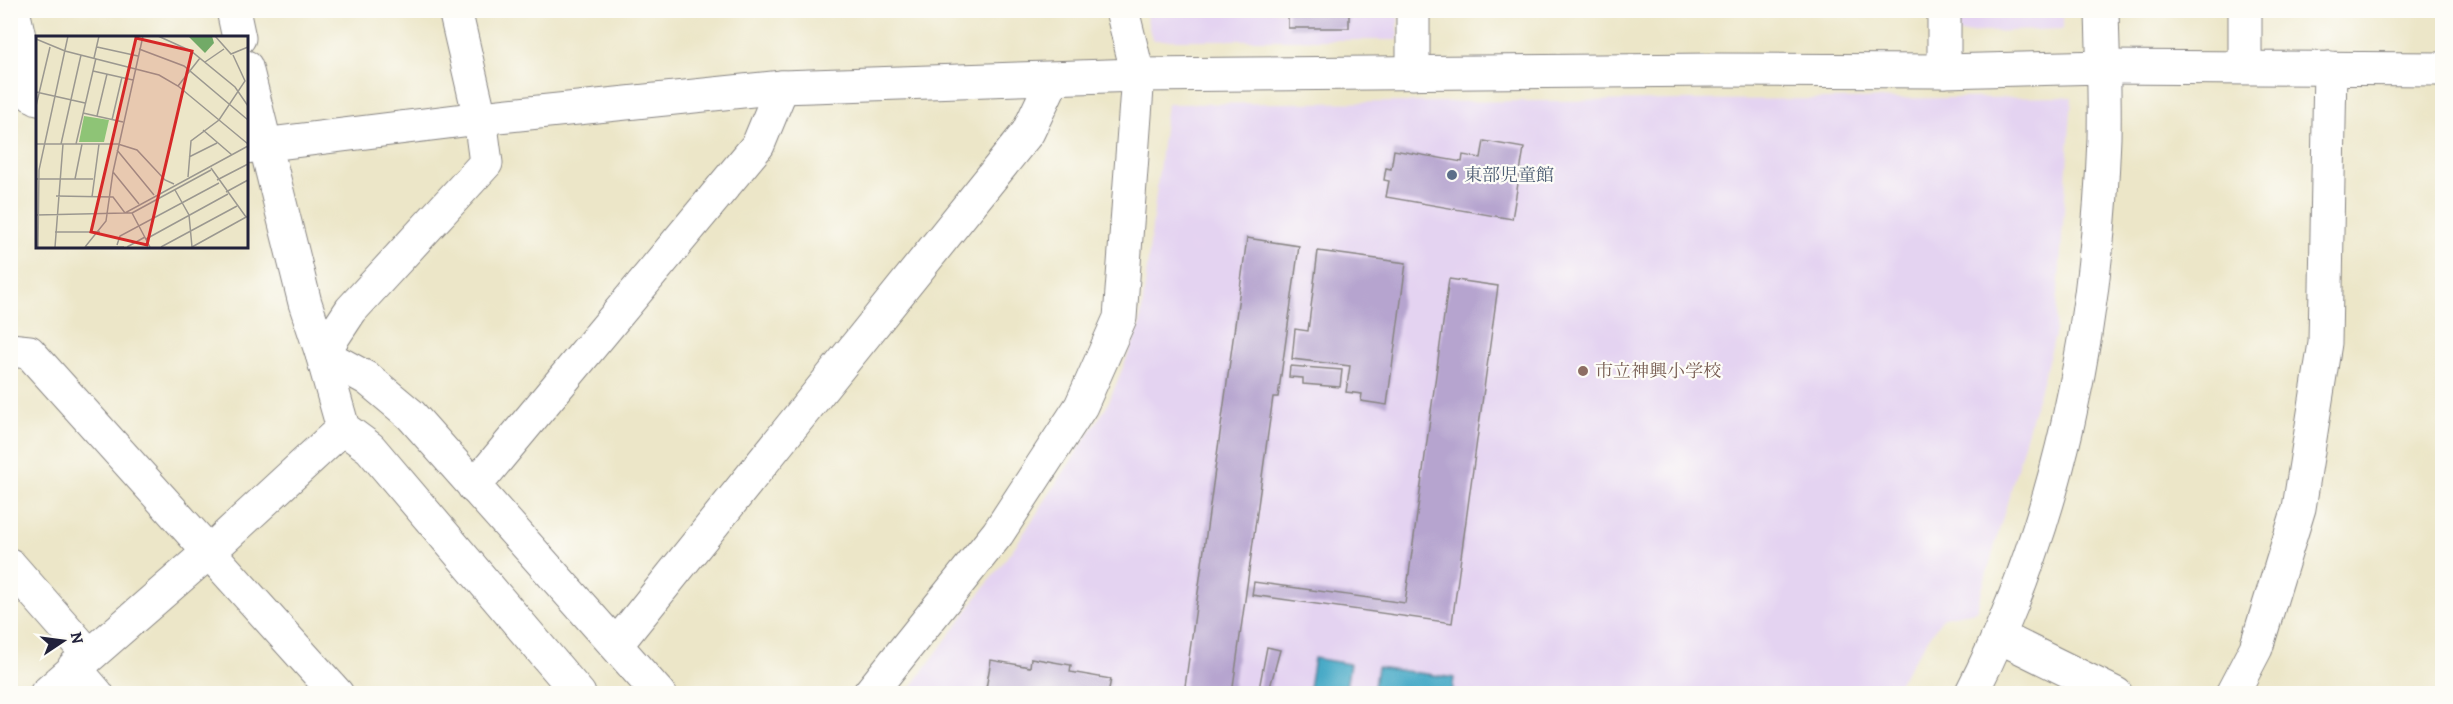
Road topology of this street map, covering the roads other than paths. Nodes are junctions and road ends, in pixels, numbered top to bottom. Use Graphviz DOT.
graph roads {
  1 [pos="13,10"];
  2 [pos="233,10"];
  3 [pos="456,10"];
  4 [pos="1122,10"];
  5 [pos="1413,10"];
  6 [pos="1944,10"];
  7 [pos="2103,10"];
  8 [pos="2245,10"];
  9 [pos="239,36"];
  10 [pos="2245,66"];
  11 [pos="2103,67"];
  12 [pos="2330,68"];
  13 [pos="2442,69"];
  14 [pos="1944,71"];
  15 [pos="1413,73"];
  16 [pos="1138,75"];
  17 [pos="1053,79"];
  18 [pos="248,85"];
  19 [pos="782,87"];
  20 [pos="27,91"];
  21 [pos="480,118"];
  22 [pos="255,146"];
  23 [pos="10,350"];
  24 [pos="322,354"];
  25 [pos="344,428"];
  26 [pos="474,487"];
  27 [pos="210,551"];
  28 [pos="10,565"];
  29 [pos="2000,637"];
  30 [pos="616,645"];
  31 [pos="82,661"];
  32 [pos="46,693"];
  33 [pos="97,693"];
  34 [pos="337,693"];
  35 [pos="579,693"];
  36 [pos="659,693"];
  37 [pos="869,693"];
  38 [pos="1971,693"];
  39 [pos="2116,693"];
  40 [pos="2232,693"];
  1 -- 20 [label="street"];
  2 -- 9 [label="street"];
  3 -- 21 [label="street"];
  4 -- 16 [label="street"];
  5 -- 15 [label="street"];
  6 -- 14 [label="street"];
  7 -- 11 [label="street"];
  8 -- 10 [label="street"];
  10 -- 11 [label="street"];
  10 -- 12 [label="street"];
  11 -- 14 [label="street"];
  11 -- 29 [label="street"];
  12 -- 13 [label="street"];
  12 -- 40 [label="street"];
  14 -- 15 [label="street"];
  15 -- 16 [label="street"];
  16 -- 17 [label="street"];
  16 -- 37 [label="street"];
  17 -- 19 [label="street"];
  17 -- 30 [label="street"];
  18 -- 22 [label="street"];
  19 -- 21 [label="street"];
  19 -- 26 [label="street"];
  21 -- 22 [label="street"];
  21 -- 24 [label="street"];
  22 -- 24 [label="street"];
  23 -- 27 [label="street"];
  24 -- 25 [label="street"];
  24 -- 26 [label="street"];
  25 -- 27 [label="street"];
  25 -- 35 [label="street"];
  26 -- 30 [label="street"];
  27 -- 31 [label="street"];
  27 -- 34 [label="street"];
  28 -- 31 [label="street"];
  29 -- 38 [label="street"];
  29 -- 39 [label="street"];
  30 -- 36 [label="street"];
  31 -- 32 [label="street"];
  31 -- 33 [label="street"];
}
